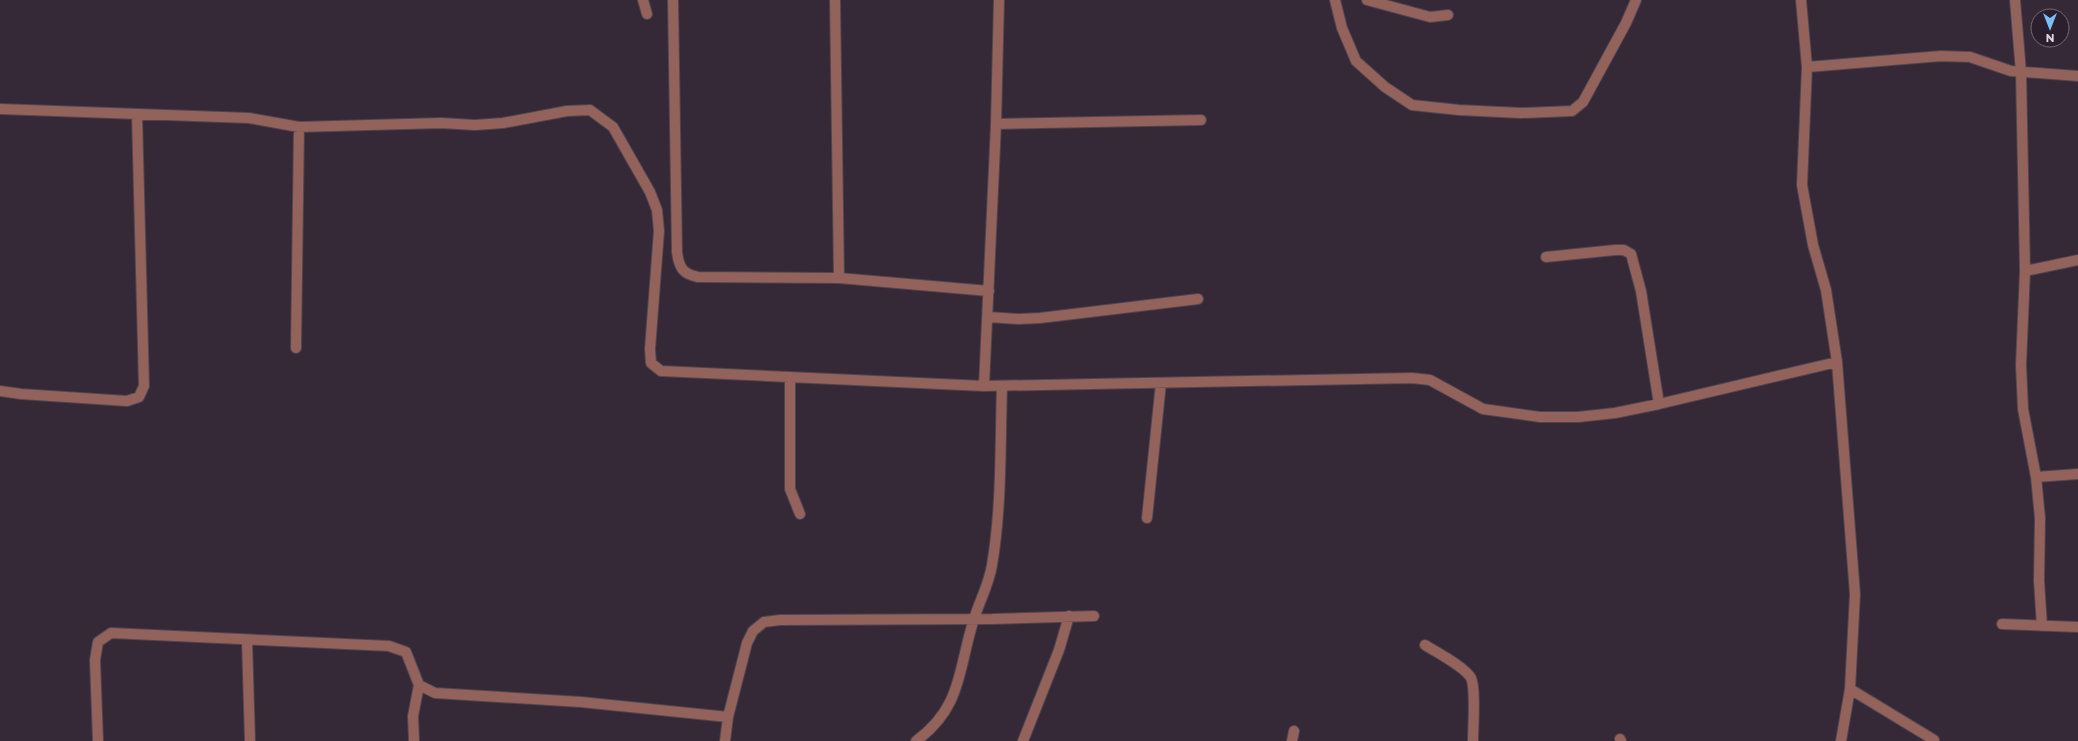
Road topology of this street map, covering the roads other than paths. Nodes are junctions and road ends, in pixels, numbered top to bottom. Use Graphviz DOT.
graph roads {
  1 [pos="643,0"];
  2 [pos="673,0"];
  3 [pos="835,0"];
  4 [pos="999,0"];
  5 [pos="1334,0"];
  6 [pos="1366,0"];
  7 [pos="1636,0"];
  8 [pos="1801,0"];
  9 [pos="2015,0"];
  10 [pos="1385,2"];
  11 [pos="647,14"];
  12 [pos="1448,15"];
  13 [pos="1807,67"];
  14 [pos="2021,72"];
  15 [pos="2078,76"];
  16 [pos="0,109"];
  17 [pos="137,115"];
  18 [pos="1201,120"];
  19 [pos="996,124"];
  20 [pos="299,127"];
  21 [pos="1546,257"];
  22 [pos="2078,260"];
  23 [pos="2025,271"];
  24 [pos="839,278"];
  25 [pos="989,291"];
  26 [pos="1198,299"];
  27 [pos="988,316"];
  28 [pos="296,348"];
  29 [pos="1837,362"];
  30 [pos="790,377"];
  31 [pos="1161,383"];
  32 [pos="984,386"];
  33 [pos="1002,386"];
  34 [pos="0,391"];
  35 [pos="1659,404"];
  36 [pos="2078,474"];
  37 [pos="2036,477"];
  38 [pos="800,514"];
  39 [pos="1147,518"];
  40 [pos="1069,616"];
  41 [pos="1094,616"];
  42 [pos="974,618"];
  43 [pos="2002,624"];
  44 [pos="2042,626"];
  45 [pos="2078,627"];
  46 [pos="247,640"];
  47 [pos="1425,645"];
  48 [pos="420,685"];
  49 [pos="1850,689"];
  50 [pos="728,717"];
  51 [pos="1294,731"];
  52 [pos="1934,740"];
  53 [pos="98,741"];
  54 [pos="250,741"];
  55 [pos="414,741"];
  56 [pos="725,741"];
  57 [pos="916,741"];
  58 [pos="1023,741"];
  59 [pos="1292,741"];
  60 [pos="1473,741"];
  61 [pos="1841,741"];
  1 -- 11 [label="street"];
  2 -- 24 [label="street"];
  3 -- 24 [label="street"];
  4 -- 19 [label="street"];
  5 -- 7 [label="street"];
  6 -- 10 [label="street"];
  8 -- 13 [label="street"];
  9 -- 14 [label="street"];
  10 -- 12 [label="street"];
  13 -- 14 [label="street"];
  13 -- 29 [label="street"];
  14 -- 15 [label="street"];
  14 -- 23 [label="street"];
  16 -- 17 [label="street"];
  17 -- 20 [label="street"];
  17 -- 34 [label="street"];
  18 -- 19 [label="street"];
  19 -- 25 [label="street"];
  20 -- 28 [label="street"];
  20 -- 30 [label="street"];
  21 -- 35 [label="street"];
  22 -- 23 [label="street"];
  23 -- 37 [label="street"];
  24 -- 25 [label="street"];
  25 -- 27 [label="street"];
  26 -- 27 [label="street"];
  27 -- 32 [label="street"];
  29 -- 35 [label="street"];
  29 -- 49 [label="street"];
  30 -- 32 [label="street"];
  30 -- 38 [label="street"];
  31 -- 33 [label="street"];
  31 -- 35 [label="street"];
  31 -- 39 [label="street"];
  32 -- 33 [label="street"];
  33 -- 42 [label="street"];
  36 -- 37 [label="street"];
  37 -- 44 [label="street"];
  40 -- 41 [label="street"];
  40 -- 42 [label="street"];
  40 -- 58 [label="street"];
  42 -- 50 [label="street"];
  42 -- 57 [label="street"];
  43 -- 44 [label="street"];
  44 -- 45 [label="street"];
  46 -- 48 [label="street"];
  46 -- 53 [label="street"];
  46 -- 54 [label="street"];
  47 -- 60 [label="street"];
  48 -- 50 [label="street"];
  48 -- 55 [label="street"];
  49 -- 52 [label="street"];
  49 -- 61 [label="street"];
  50 -- 56 [label="street"];
  51 -- 59 [label="street"];
}
